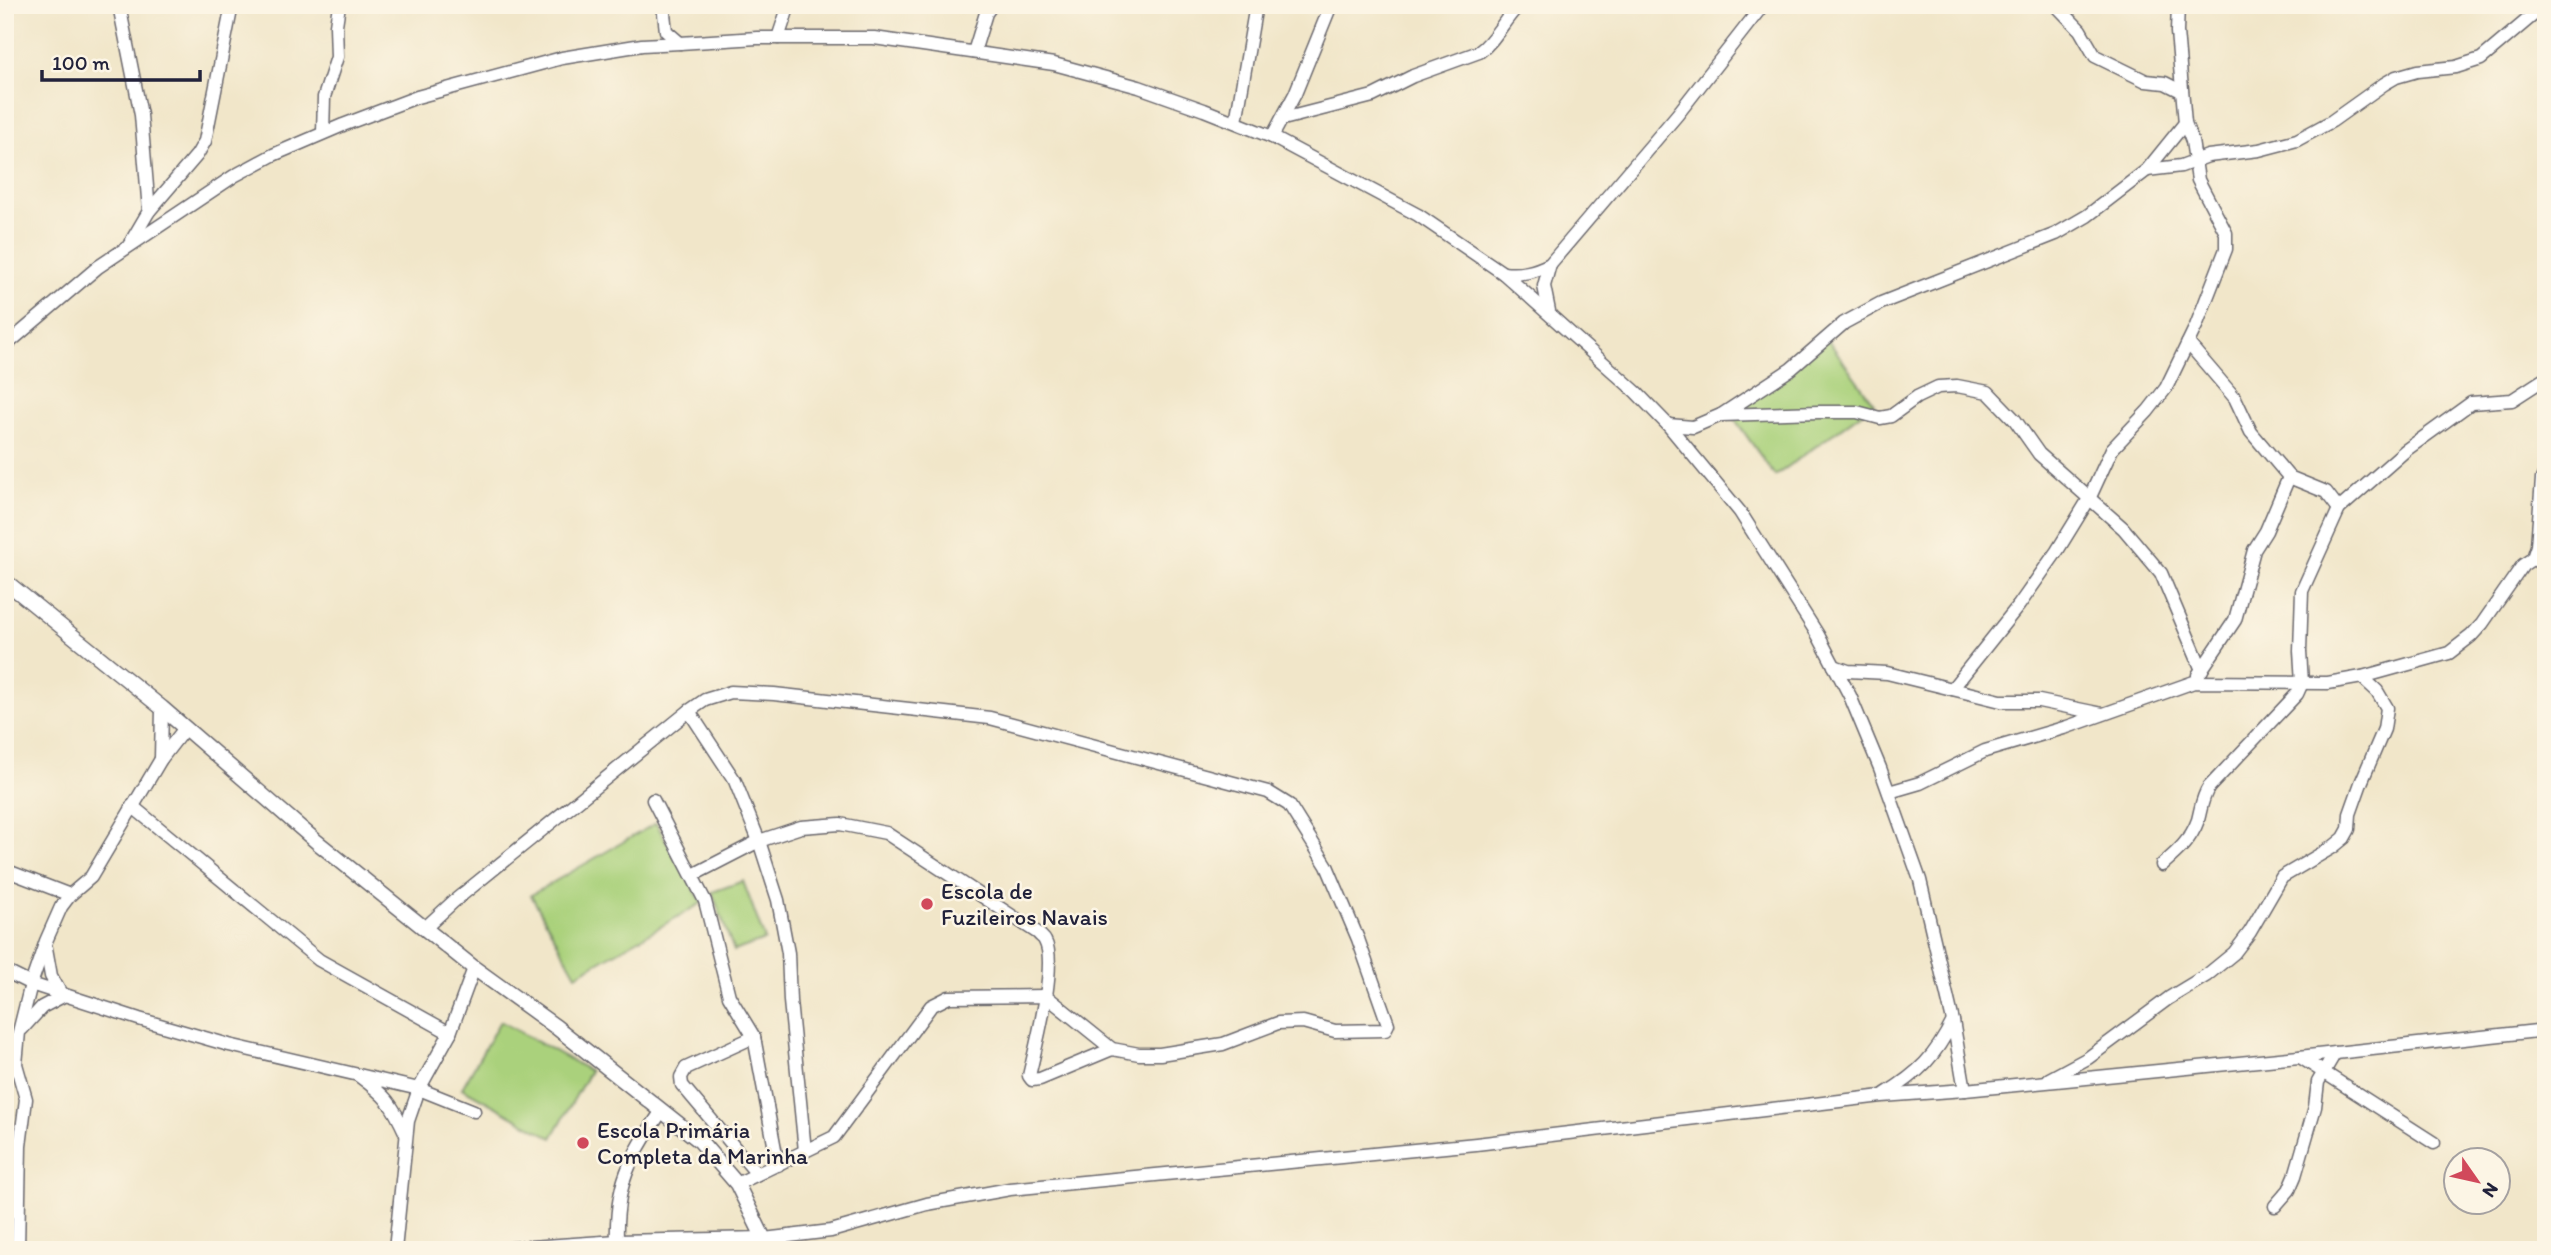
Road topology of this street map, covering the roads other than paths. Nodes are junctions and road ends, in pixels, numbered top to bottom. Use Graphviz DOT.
graph roads {
  1 [pos="119,5"];
  2 [pos="232,5"];
  3 [pos="339,5"];
  4 [pos="663,5"];
  5 [pos="789,5"];
  6 [pos="992,5"];
  7 [pos="1256,5"];
  8 [pos="1331,5"];
  9 [pos="1519,5"];
  10 [pos="1763,5"];
  11 [pos="2056,5"];
  12 [pos="2178,5"];
  13 [pos="2545,5"];
  14 [pos="664,23"];
  15 [pos="778,38"];
  16 [pos="680,43"];
  17 [pos="642,45"];
  18 [pos="974,52"];
  19 [pos="2181,91"];
  20 [pos="1283,119"];
  21 [pos="1236,122"];
  22 [pos="2185,123"];
  23 [pos="323,133"];
  24 [pos="1272,137"];
  25 [pos="2196,160"];
  26 [pos="2147,170"];
  27 [pos="149,211"];
  28 [pos="130,244"];
  29 [pos="1550,264"];
  30 [pos="1503,273"];
  31 [pos="1549,312"];
  32 [pos="2188,343"];
  33 [pos="5,346"];
  34 [pos="2546,377"];
  35 [pos="1721,415"];
  36 [pos="1701,424"];
  37 [pos="1668,425"];
  38 [pos="1690,452"];
  39 [pos="2546,470"];
  40 [pos="2289,477"];
  41 [pos="2088,499"];
  42 [pos="2339,509"];
  43 [pos="2546,550"];
  44 [pos="2533,558"];
  45 [pos="2546,567"];
  46 [pos="5,581"];
  47 [pos="1835,667"];
  48 [pos="2202,670"];
  49 [pos="2362,677"];
  50 [pos="2193,682"];
  51 [pos="2302,683"];
  52 [pos="1952,689"];
  53 [pos="162,708"];
  54 [pos="689,711"];
  55 [pos="2102,714"];
  56 [pos="185,728"];
  57 [pos="161,759"];
  58 [pos="1889,792"];
  59 [pos="653,800"];
  60 [pos="132,806"];
  61 [pos="759,841"];
  62 [pos="2162,865"];
  63 [pos="5,870"];
  64 [pos="693,875"];
  65 [pos="70,895"];
  66 [pos="425,928"];
  67 [pos="46,941"];
  68 [pos="474,968"];
  69 [pos="5,971"];
  70 [pos="31,984"];
  71 [pos="63,995"];
  72 [pos="1046,996"];
  73 [pos="1953,1021"];
  74 [pos="2546,1030"];
  75 [pos="19,1032"];
  76 [pos="450,1033"];
  77 [pos="754,1037"];
  78 [pos="1112,1049"];
  79 [pos="2335,1053"];
  80 [pos="2299,1057"];
  81 [pos="2323,1072"];
  82 [pos="355,1073"];
  83 [pos="5,1074"];
  84 [pos="19,1075"];
  85 [pos="2043,1082"];
  86 [pos="419,1089"];
  87 [pos="1965,1090"];
  88 [pos="1882,1096"];
  89 [pos="474,1111"];
  90 [pos="661,1112"];
  91 [pos="406,1134"];
  92 [pos="2434,1143"];
  93 [pos="805,1151"];
  94 [pos="778,1165"];
  95 [pos="757,1174"];
  96 [pos="737,1184"];
  97 [pos="2275,1206"];
  98 [pos="764,1238"];
  99 [pos="620,1244"];
  100 [pos="18,1250"];
  101 [pos="395,1250"];
  102 [pos="502,1250"];
  1 -- 27 [label="street"];
  2 -- 27 [label="street"];
  3 -- 23 [label="street"];
  4 -- 14 [label="street"];
  5 -- 15 [label="street"];
  6 -- 18 [label="street"];
  7 -- 21 [label="street"];
  8 -- 20 [label="street"];
  9 -- 20 [label="street"];
  10 -- 29 [label="street"];
  11 -- 19 [label="street"];
  12 -- 19 [label="street"];
  13 -- 25 [label="street"];
  14 -- 16 [label="street"];
  14 -- 17 [label="street"];
  15 -- 16 [label="street"];
  15 -- 18 [label="street"];
  16 -- 17 [label="street"];
  17 -- 23 [label="street"];
  18 -- 21 [label="street"];
  19 -- 22 [label="street"];
  20 -- 24 [label="street"];
  21 -- 24 [label="street"];
  22 -- 25 [label="street"];
  22 -- 26 [label="street"];
  23 -- 28 [label="street"];
  24 -- 30 [label="street"];
  25 -- 26 [label="street"];
  25 -- 32 [label="street"];
  26 -- 35 [label="street"];
  27 -- 28 [label="street"];
  28 -- 33 [label="street"];
  29 -- 30 [label="street"];
  29 -- 31 [label="street"];
  30 -- 31 [label="street"];
  31 -- 37 [label="street"];
  32 -- 40 [label="street"];
  32 -- 41 [label="street"];
  34 -- 42 [label="street"];
  35 -- 36 [label="street"];
  35 -- 41 [label="street"];
  36 -- 37 [label="street"];
  36 -- 38 [label="street"];
  37 -- 38 [label="street"];
  38 -- 47 [label="street"];
  39 -- 44 [label="street"];
  40 -- 42 [label="street"];
  40 -- 48 [label="street"];
  41 -- 48 [label="street"];
  41 -- 52 [label="street"];
  42 -- 51 [label="street"];
  43 -- 44 [label="street"];
  44 -- 45 [label="street"];
  44 -- 49 [label="street"];
  46 -- 53 [label="street"];
  47 -- 52 [label="street"];
  47 -- 58 [label="street"];
  48 -- 50 [label="street"];
  49 -- 51 [label="street"];
  49 -- 85 [label="street"];
  50 -- 51 [label="street"];
  50 -- 55 [label="street"];
  51 -- 62 [label="street"];
  52 -- 55 [label="street"];
  53 -- 56 [label="street"];
  53 -- 57 [label="street"];
  54 -- 61 [label="street"];
  54 -- 66 [label="street"];
  54 -- 78 [label="street"];
  55 -- 58 [label="street"];
  56 -- 57 [label="street"];
  56 -- 66 [label="street"];
  57 -- 60 [label="street"];
  58 -- 73 [label="street"];
  59 -- 64 [label="street"];
  60 -- 65 [label="street"];
  60 -- 76 [label="street"];
  61 -- 64 [label="street"];
  61 -- 72 [label="street"];
  61 -- 93 [label="street"];
  63 -- 65 [label="street"];
  64 -- 77 [label="street"];
  65 -- 67 [label="street"];
  66 -- 68 [label="street"];
  67 -- 70 [label="street"];
  67 -- 71 [label="street"];
  68 -- 76 [label="street"];
  68 -- 90 [label="street"];
  69 -- 70 [label="street"];
  70 -- 71 [label="street"];
  70 -- 75 [label="street"];
  71 -- 75 [label="street"];
  71 -- 82 [label="street"];
  72 -- 78 [label="street"];
  72 -- 78 [label="street"];
  72 -- 93 [label="street"];
  73 -- 87 [label="street"];
  73 -- 88 [label="street"];
  74 -- 79 [label="street"];
  75 -- 84 [label="street"];
  76 -- 86 [label="street"];
  77 -- 94 [label="street"];
  77 -- 95 [label="street"];
  79 -- 80 [label="street"];
  79 -- 81 [label="street"];
  80 -- 81 [label="street"];
  80 -- 85 [label="street"];
  81 -- 92 [label="street"];
  81 -- 97 [label="street"];
  82 -- 86 [label="street"];
  82 -- 91 [label="street"];
  83 -- 84 [label="street"];
  84 -- 100 [label="street"];
  85 -- 87 [label="street"];
  86 -- 89 [label="street"];
  86 -- 91 [label="street"];
  87 -- 88 [label="street"];
  88 -- 98 [label="street"];
  90 -- 96 [label="street"];
  90 -- 99 [label="street"];
  91 -- 101 [label="street"];
  93 -- 94 [label="street"];
  94 -- 95 [label="street"];
  95 -- 96 [label="street"];
  96 -- 98 [label="street"];
  98 -- 99 [label="street"];
  99 -- 102 [label="street"];
}
